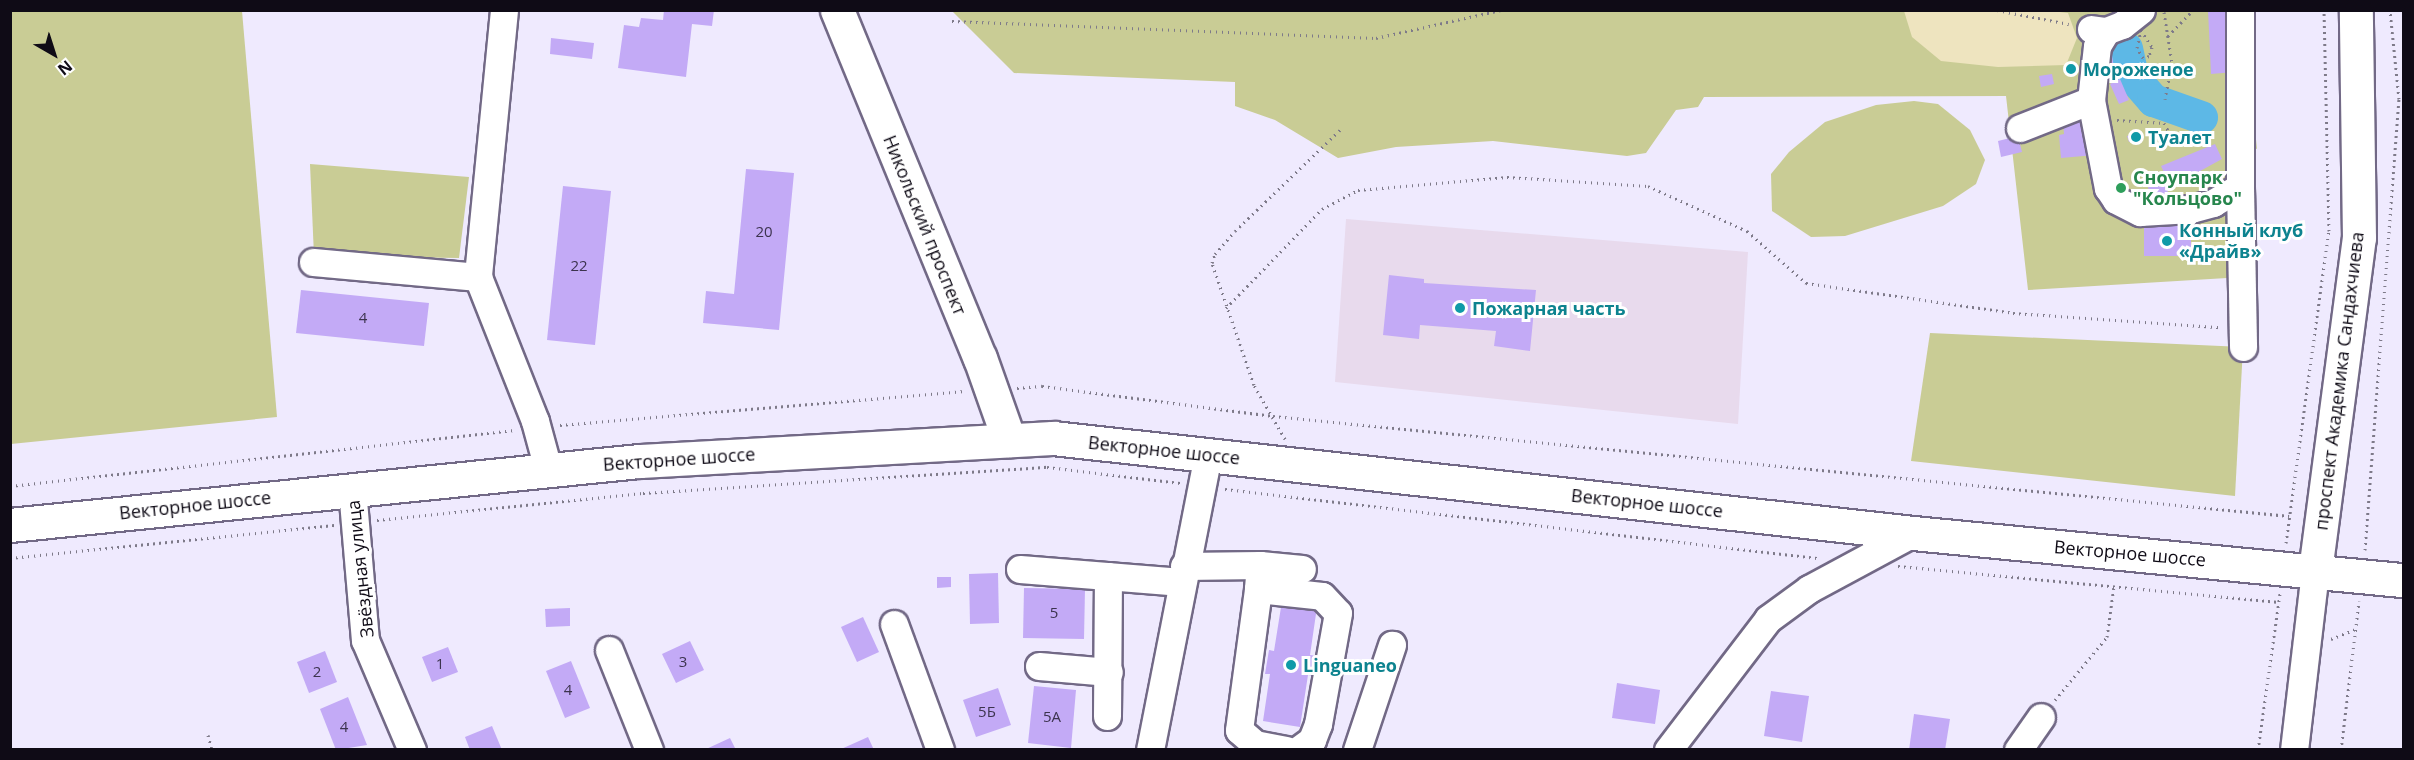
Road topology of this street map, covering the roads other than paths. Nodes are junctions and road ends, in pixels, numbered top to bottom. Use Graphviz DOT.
graph roads {
  1 [pos="504,10"];
  2 [pos="837,10"];
  3 [pos="2240,10"];
  4 [pos="2356,10"];
  5 [pos="2141,20"];
  6 [pos="2092,106"];
  7 [pos="2020,128"];
  8 [pos="2240,187"];
  9 [pos="314,262"];
  10 [pos="478,277"];
  11 [pos="2243,337"];
  12 [pos="1009,440"];
  13 [pos="548,469"];
  14 [pos="1205,470"];
  15 [pos="351,489"];
  16 [pos="10,525"];
  17 [pos="1913,533"];
  18 [pos="1020,569"];
  19 [pos="1302,569"];
  20 [pos="2300,569"];
  21 [pos="1182,574"];
  22 [pos="1108,576"];
  23 [pos="1259,577"];
  24 [pos="2403,580"];
  25 [pos="894,624"];
  26 [pos="1392,645"];
  27 [pos="609,650"];
  28 [pos="1039,666"];
  29 [pos="1109,672"];
  30 [pos="1107,716"];
  31 [pos="2041,717"];
  32 [pos="412,750"];
  33 [pos="649,750"];
  34 [pos="940,750"];
  35 [pos="1150,750"];
  36 [pos="1286,750"];
  37 [pos="1298,750"];
  38 [pos="1357,750"];
  39 [pos="1668,750"];
  40 [pos="2018,750"];
  41 [pos="2294,750"];
  1 -- 10 [label="street"];
  2 -- 12 [label="main road, Никольский проспект"];
  3 -- 8 [label="street"];
  4 -- 20 [label="main road, проспект Академика Сандахчиева"];
  5 -- 6 [label="street"];
  6 -- 7 [label="street"];
  6 -- 8 [label="street"];
  8 -- 11 [label="street"];
  9 -- 10 [label="street"];
  10 -- 13 [label="street"];
  12 -- 13 [label="main road, Векторное шоссе"];
  12 -- 14 [label="main road, Векторное шоссе"];
  13 -- 15 [label="main road, Векторное шоссе"];
  14 -- 17 [label="main road, Векторное шоссе"];
  14 -- 21 [label="street"];
  15 -- 16 [label="main road, Векторное шоссе"];
  15 -- 32 [label="street, Звёздная улица"];
  17 -- 20 [label="main road, Векторное шоссе"];
  17 -- 39 [label="street"];
  18 -- 22 [label="street"];
  19 -- 23 [label="street"];
  20 -- 24 [label="main road, Векторное шоссе"];
  20 -- 41 [label="street"];
  21 -- 22 [label="street"];
  21 -- 23 [label="street"];
  21 -- 35 [label="street"];
  22 -- 29 [label="street"];
  23 -- 36 [label="street"];
  23 -- 37 [label="street"];
  25 -- 34 [label="street"];
  26 -- 38 [label="street"];
  27 -- 33 [label="street"];
  28 -- 29 [label="street"];
  29 -- 30 [label="street"];
  31 -- 40 [label="street"];
}
